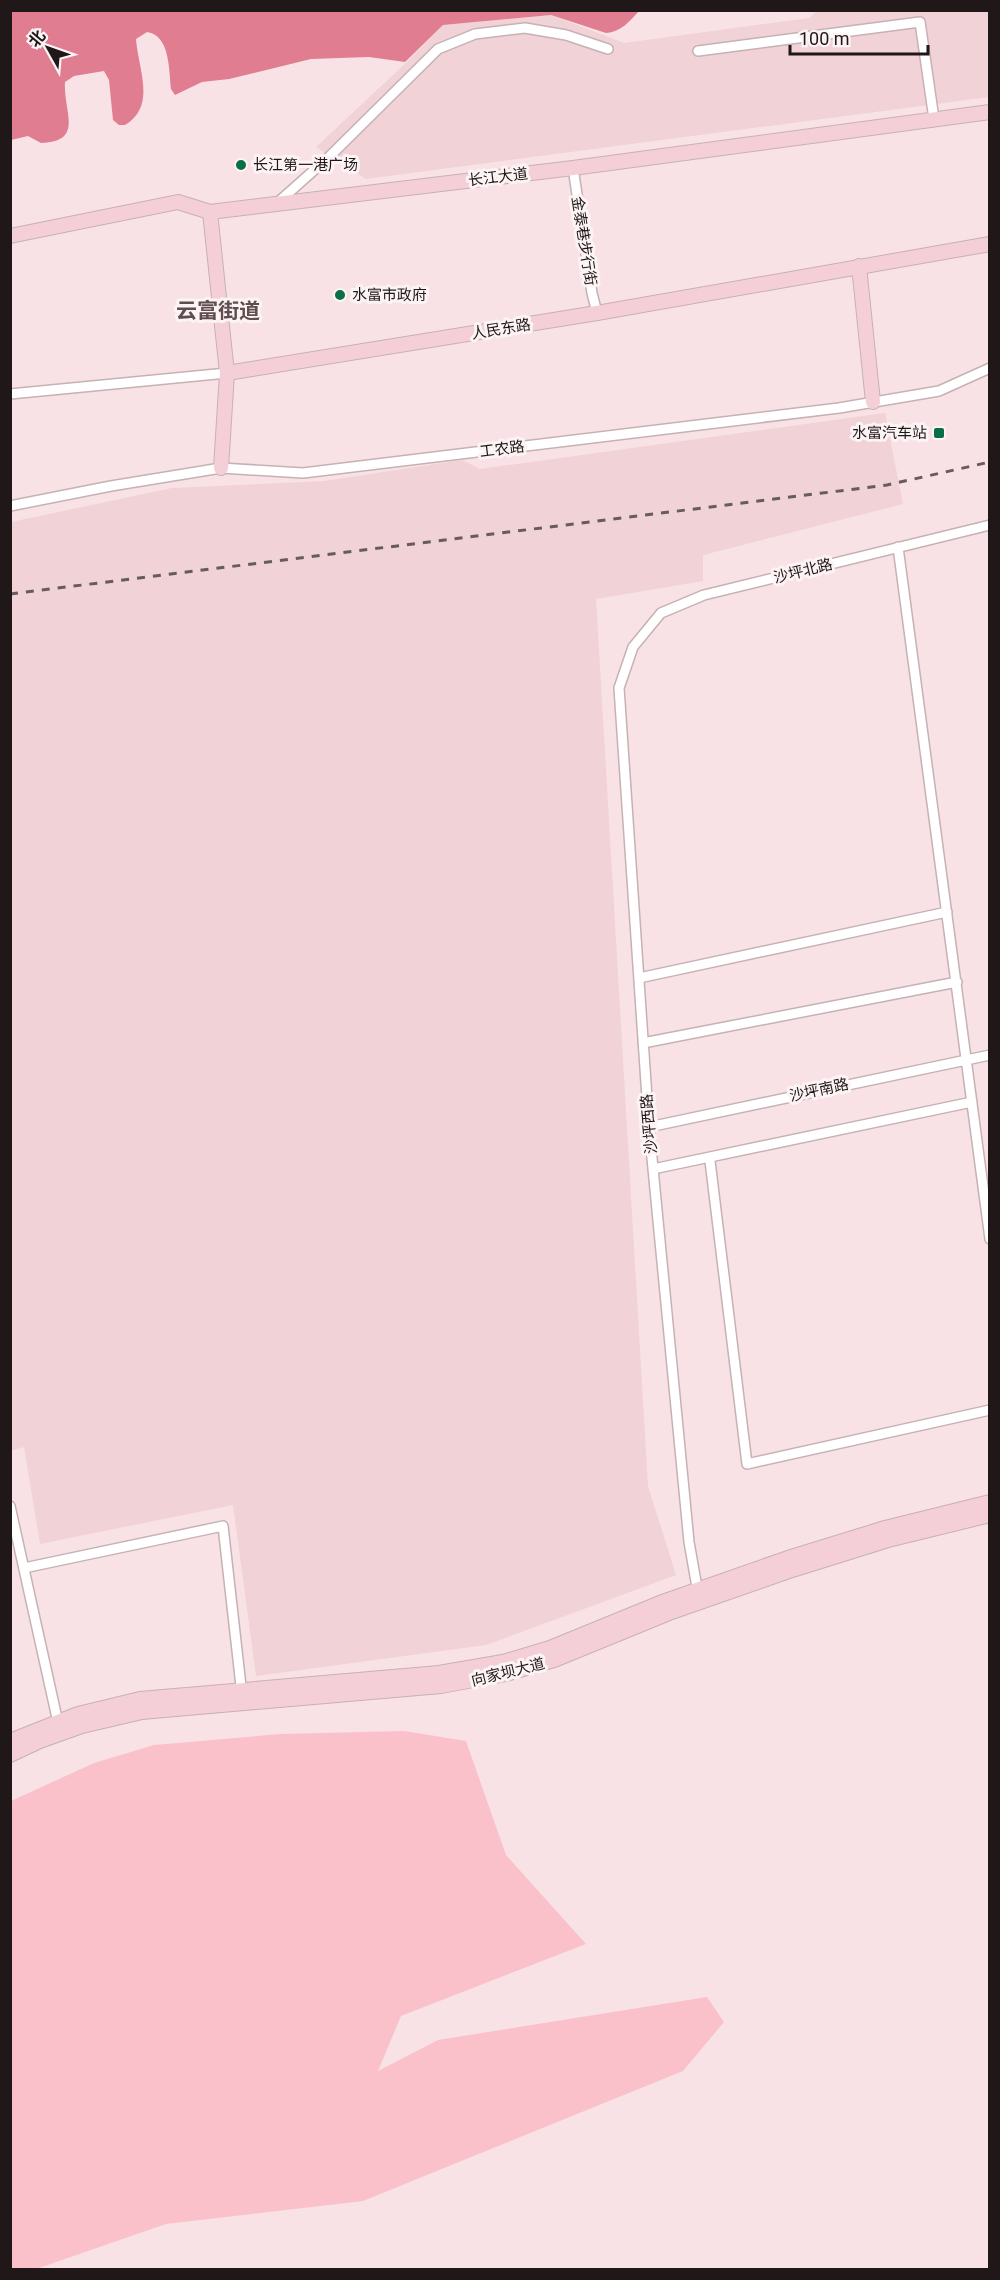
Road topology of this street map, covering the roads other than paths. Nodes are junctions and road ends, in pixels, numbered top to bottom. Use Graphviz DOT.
graph roads {
  1 [pos="608,49"];
  2 [pos="698,51"];
  3 [pos="990,112"];
  4 [pos="934,119"];
  5 [pos="573,168"];
  6 [pos="274,205"];
  7 [pos="210,212"];
  8 [pos="10,236"];
  9 [pos="990,244"];
  10 [pos="859,266"];
  11 [pos="597,313"];
  12 [pos="990,368"];
  13 [pos="227,373"];
  14 [pos="10,394"];
  15 [pos="873,402"];
  16 [pos="221,468"];
  17 [pos="10,506"];
  18 [pos="990,525"];
  19 [pos="898,547"];
  20 [pos="633,647"];
  21 [pos="947,912"];
  22 [pos="639,978"];
  23 [pos="957,982"];
  24 [pos="643,1043"];
  25 [pos="990,1055"];
  26 [pos="967,1060"];
  27 [pos="972,1102"];
  28 [pos="649,1127"];
  29 [pos="711,1161"];
  30 [pos="653,1169"];
  31 [pos="990,1239"];
  32 [pos="990,1410"];
  33 [pos="990,1502"];
  34 [pos="10,1506"];
  35 [pos="990,1515"];
  36 [pos="24,1568"];
  37 [pos="699,1595"];
  38 [pos="242,1697"];
  39 [pos="59,1727"];
  40 [pos="10,1741"];
  41 [pos="10,1755"];
  1 -- 6 [label="street"];
  2 -- 4 [label="street"];
  3 -- 4 [label="main road, 长江大道"];
  4 -- 5 [label="main road, 长江大道"];
  5 -- 6 [label="main road, 长江大道"];
  5 -- 11 [label="street, 金泰巷步行街"];
  6 -- 7 [label="main road, 长江大道"];
  7 -- 8 [label="main road, 长江大道"];
  7 -- 13 [label="main road"];
  9 -- 10 [label="main road, 人民东路"];
  10 -- 11 [label="main road, 人民东路"];
  10 -- 15 [label="main road"];
  11 -- 13 [label="main road, 人民东路"];
  12 -- 15 [label="street, 工农路"];
  13 -- 14 [label="street, 人民东路"];
  13 -- 16 [label="main road"];
  15 -- 16 [label="street, 工农路"];
  16 -- 17 [label="street, 工农路"];
  18 -- 19 [label="street, 沙坪北路"];
  19 -- 20 [label="street, 沙坪北路"];
  19 -- 21 [label="street"];
  20 -- 22 [label="street, 沙坪西路"];
  21 -- 22 [label="street"];
  21 -- 23 [label="street"];
  22 -- 24 [label="street, 沙坪西路"];
  23 -- 24 [label="street"];
  23 -- 26 [label="street"];
  24 -- 28 [label="street, 沙坪西路"];
  25 -- 26 [label="street, 沙坪南路"];
  26 -- 27 [label="street"];
  26 -- 28 [label="street, 沙坪南路"];
  27 -- 30 [label="street"];
  27 -- 31 [label="street"];
  28 -- 30 [label="street, 沙坪西路"];
  29 -- 32 [label="street"];
  30 -- 37 [label="street, 沙坪西路"];
  33 -- 37 [label="main road, 向家坝大道"];
  34 -- 36 [label="street"];
  35 -- 37 [label="main road, 向家坝大道"];
  36 -- 38 [label="street"];
  36 -- 39 [label="street"];
  37 -- 38 [label="main road, 向家坝大道"];
  38 -- 39 [label="main road, 向家坝大道"];
  39 -- 40 [label="main road, 向家坝大道"];
  39 -- 41 [label="main road, 向家坝大道"];
}
